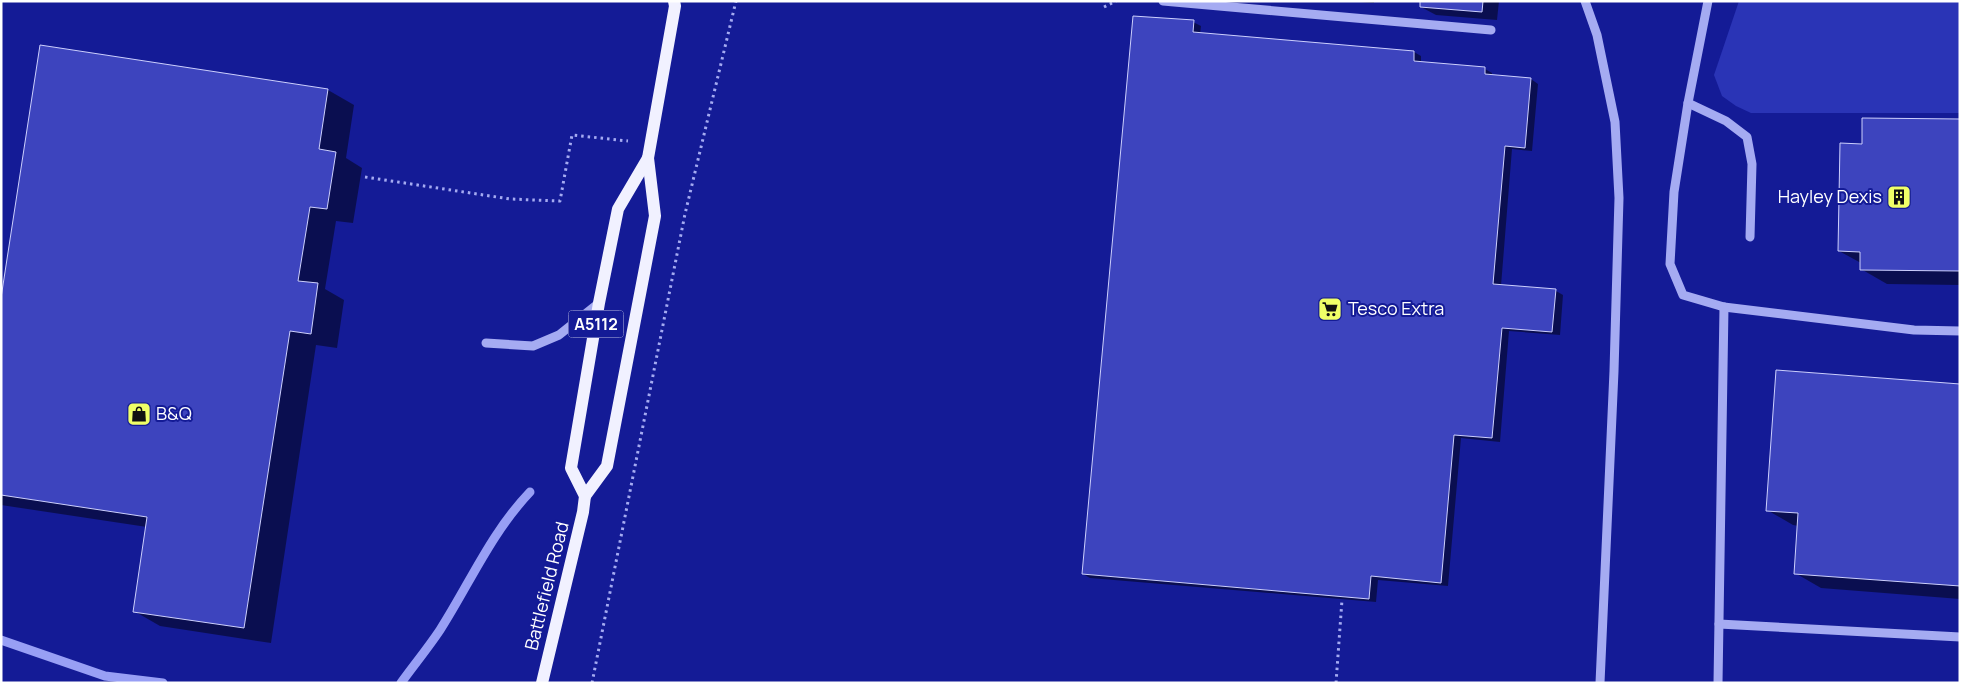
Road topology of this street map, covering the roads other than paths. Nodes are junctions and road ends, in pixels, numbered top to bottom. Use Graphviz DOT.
graph roads {
  1 [pos="1163,1"];
  2 [pos="1585,1"];
  3 [pos="1708,1"];
  4 [pos="674,2"];
  5 [pos="1491,30"];
  6 [pos="1688,103"];
  7 [pos="648,158"];
  8 [pos="1750,237"];
  9 [pos="600,303"];
  10 [pos="1724,307"];
  11 [pos="1960,331"];
  12 [pos="486,343"];
  13 [pos="585,496"];
  14 [pos="1719,624"];
  15 [pos="1960,637"];
  16 [pos="542,683"];
  17 [pos="1600,683"];
  18 [pos="1718,683"];
  1 -- 5 [label="lane"];
  2 -- 17 [label="lane"];
  3 -- 6 [label="lane"];
  4 -- 7 [label="main road, Battlefield Road / A5112"];
  6 -- 8 [label="lane"];
  6 -- 10 [label="lane"];
  7 -- 9 [label="main road, Battlefield Road / A5112"];
  7 -- 13 [label="main road, Battlefield Road / A5112"];
  9 -- 12 [label="lane"];
  9 -- 13 [label="main road, Battlefield Road / A5112"];
  10 -- 11 [label="lane"];
  10 -- 14 [label="lane"];
  13 -- 16 [label="main road, Battlefield Road / A5112"];
  14 -- 15 [label="lane"];
  14 -- 18 [label="lane"];
}
